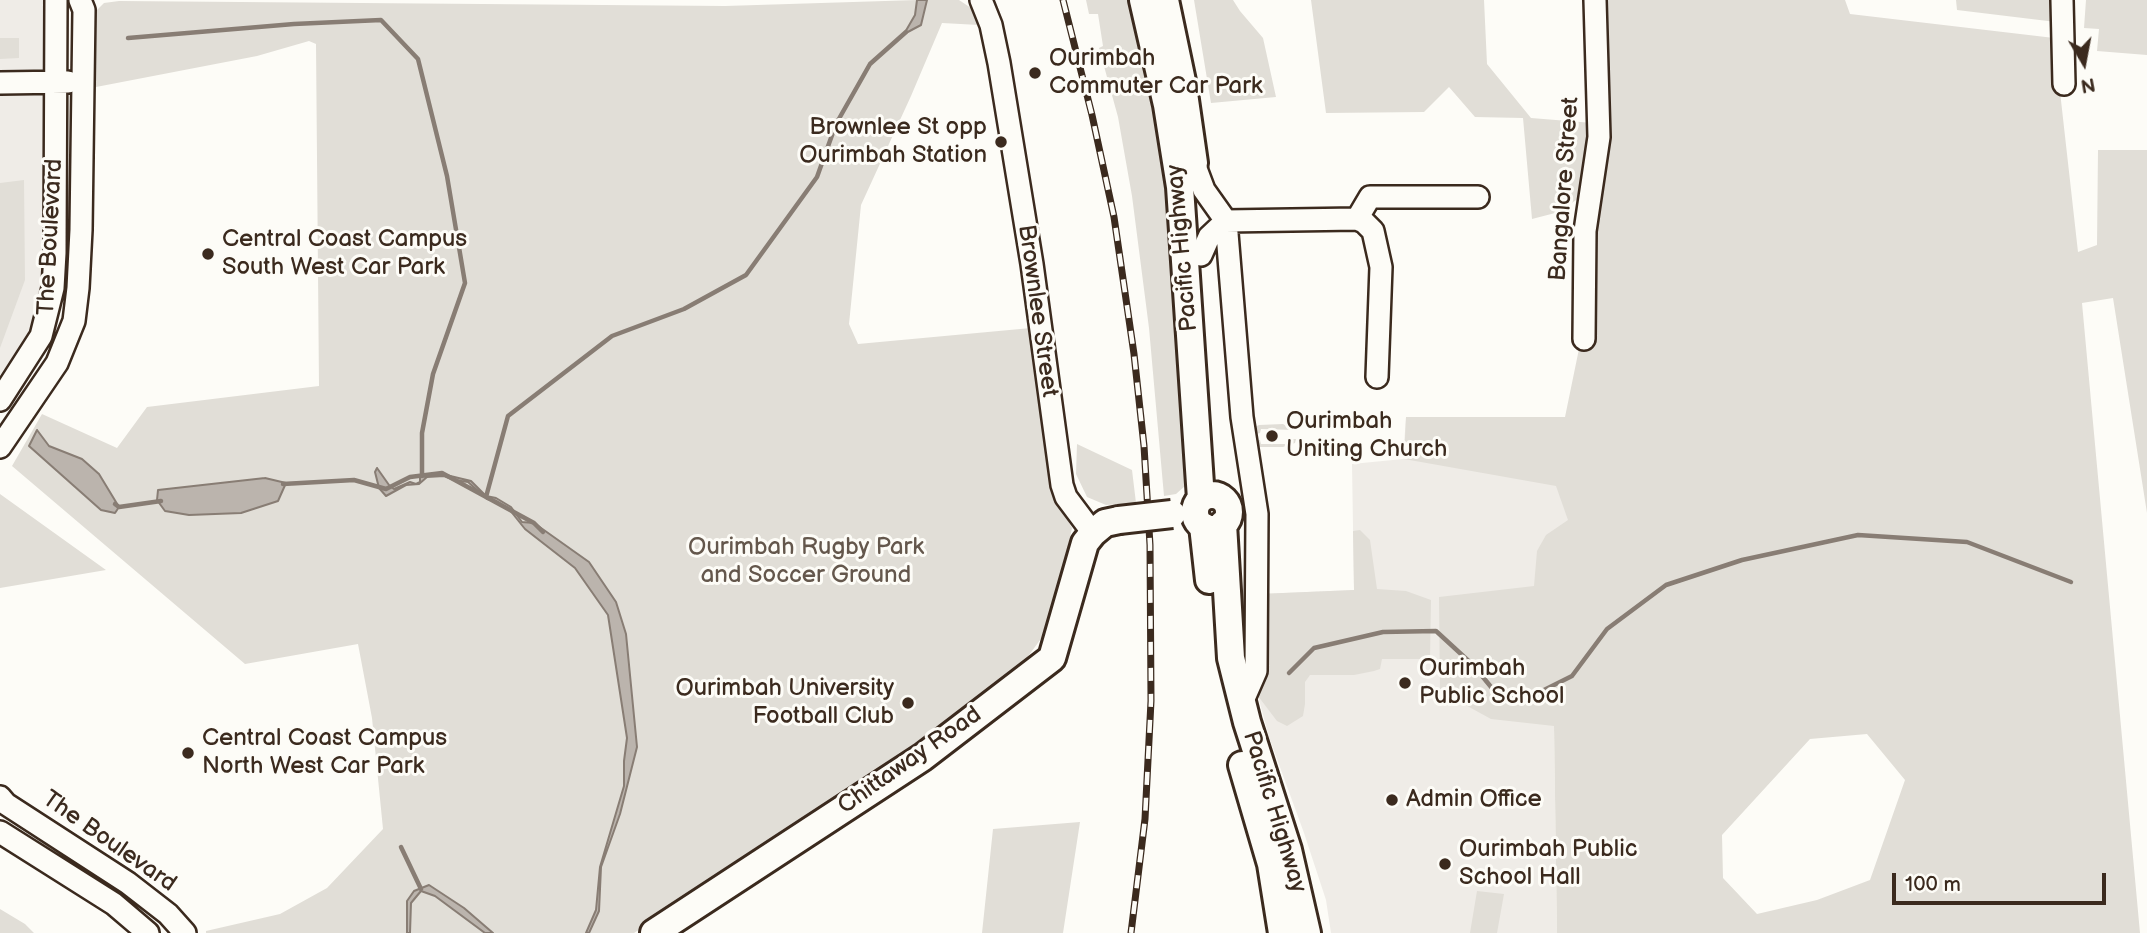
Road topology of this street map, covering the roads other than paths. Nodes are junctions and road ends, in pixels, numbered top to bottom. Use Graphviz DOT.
graph roads {
  1 [pos="56,0"];
  2 [pos="981,0"];
  3 [pos="1143,0"];
  4 [pos="1165,0"];
  5 [pos="1595,0"];
  6 [pos="2062,0"];
  7 [pos="86,3"];
  8 [pos="83,81"];
  9 [pos="56,82"];
  10 [pos="0,83"];
  11 [pos="2064,84"];
  12 [pos="1195,166"];
  13 [pos="1478,198"];
  14 [pos="1357,219"];
  15 [pos="1226,220"];
  16 [pos="1201,255"];
  17 [pos="1584,339"];
  18 [pos="1377,377"];
  19 [pos="0,400"];
  20 [pos="0,447"];
  21 [pos="1207,512"];
  22 [pos="1093,533"];
  23 [pos="1242,703"];
  24 [pos="0,797"];
  25 [pos="0,832"];
  26 [pos="148,933"];
  27 [pos="185,933"];
  28 [pos="654,933"];
  29 [pos="1282,933"];
  30 [pos="1307,933"];
  1 -- 9 [label="street, The Boulevard"];
  2 -- 22 [label="street, Brownlee Street"];
  3 -- 21 [label="main road, Pacific Highway"];
  4 -- 12 [label="main road, Pacific Highway"];
  5 -- 17 [label="street, Bangalore Street"];
  6 -- 11 [label="street"];
  7 -- 8 [label="street, The Boulevard"];
  8 -- 9 [label="street"];
  8 -- 20 [label="street, The Boulevard"];
  9 -- 10 [label="street"];
  9 -- 19 [label="street, The Boulevard"];
  12 -- 15 [label="street"];
  12 -- 16 [label="main road, Pacific Highway"];
  13 -- 14 [label="street"];
  14 -- 15 [label="street"];
  14 -- 18 [label="street"];
  15 -- 16 [label="street"];
  15 -- 23 [label="street"];
  16 -- 21 [label="main road, Pacific Highway"];
  21 -- 22 [label="main road, bridge"];
  21 -- 23 [label="main road, Pacific Highway"];
  21 -- 29 [label="main road, Pacific Highway"];
  22 -- 28 [label="main road, Chittaway Road"];
  23 -- 30 [label="main road, Pacific Highway"];
  24 -- 27 [label="street, The Boulevard"];
  25 -- 26 [label="street, The Boulevard"];
}
